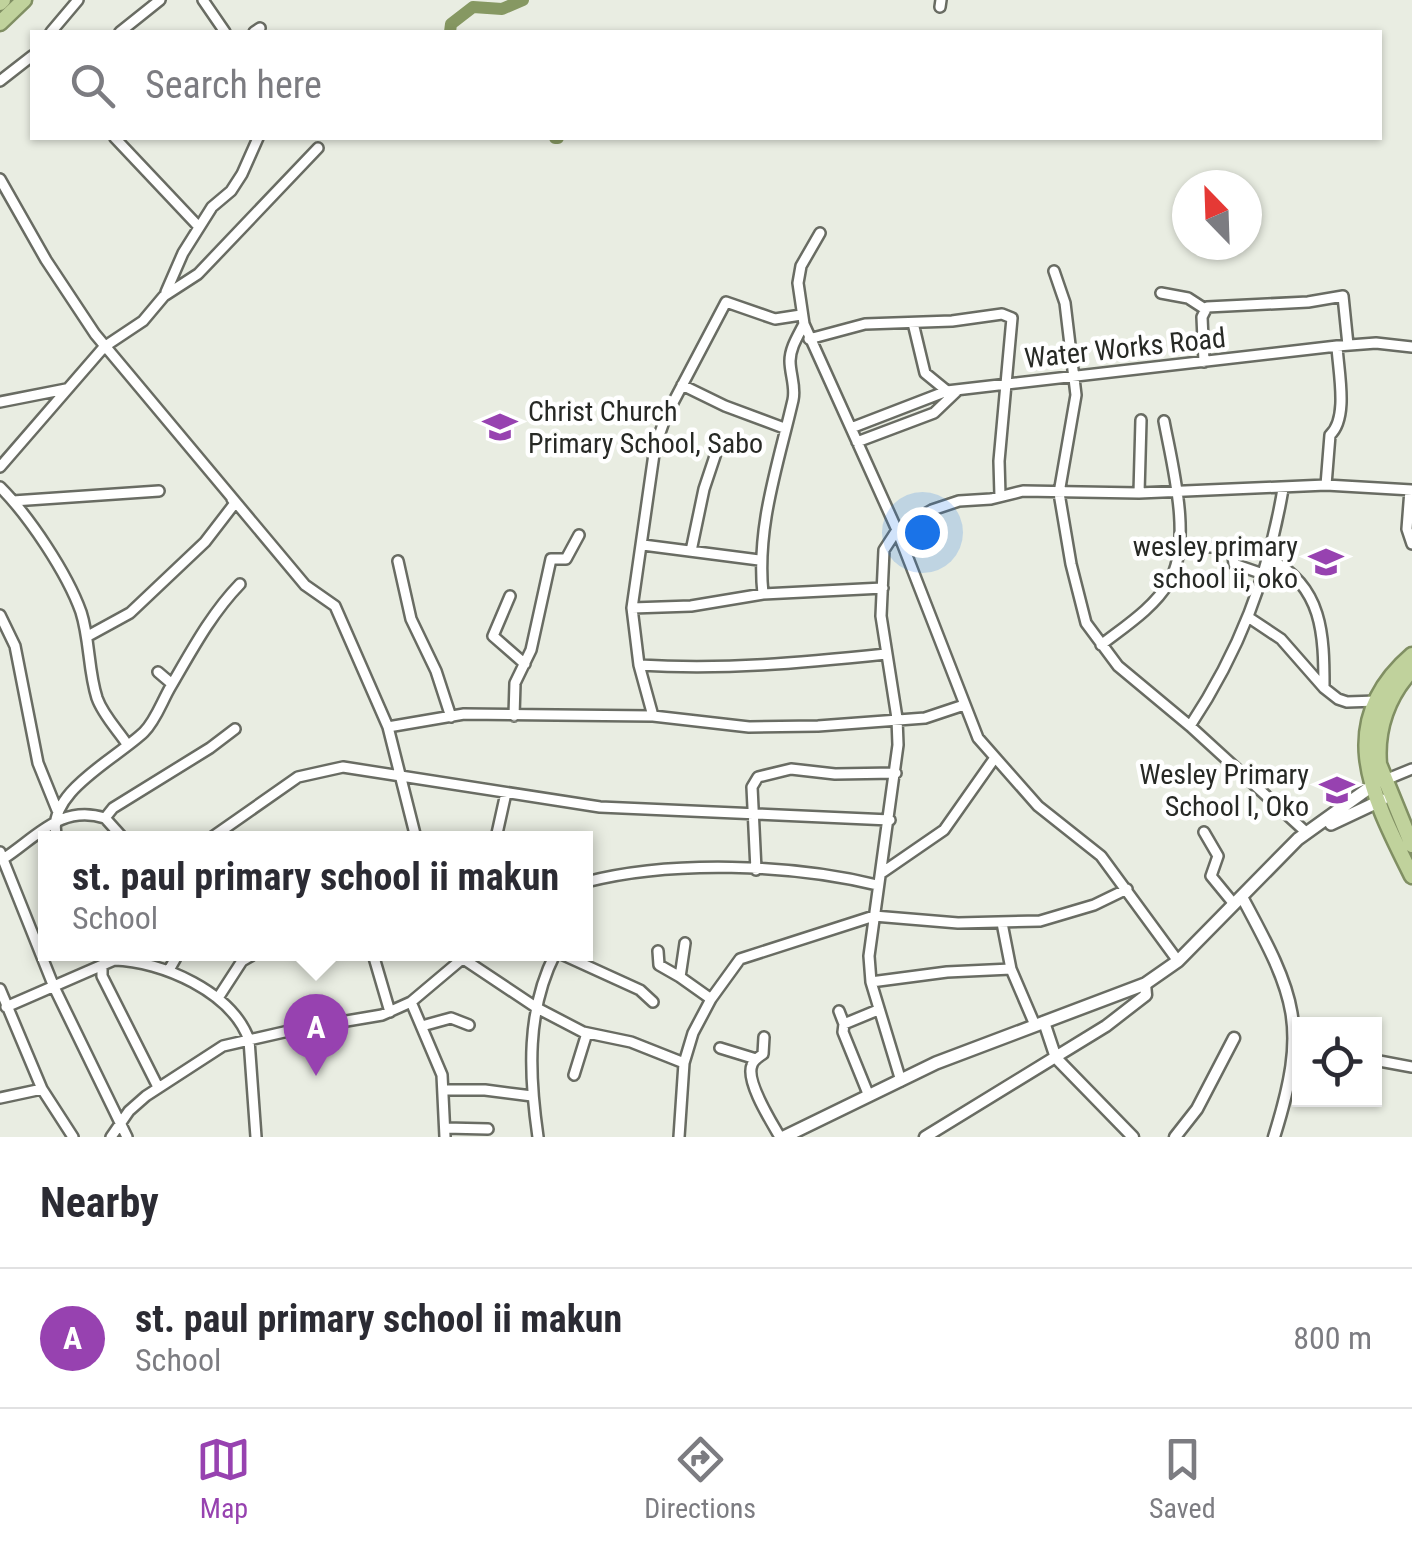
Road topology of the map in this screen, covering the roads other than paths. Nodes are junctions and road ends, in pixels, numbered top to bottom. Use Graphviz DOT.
graph roads {
  1 [pos="24,0"];
  2 [pos="78,0"];
  3 [pos="160,0"];
  4 [pos="203,0"];
  5 [pos="0,23"];
  6 [pos="52,30"];
  7 [pos="122,30"];
  8 [pos="224,30"];
  9 [pos="30,58"];
  10 [pos="0,81"];
  11 [pos="121,140"];
  12 [pos="257,140"];
  13 [pos="318,148"];
  14 [pos="0,176"];
  15 [pos="199,227"];
  16 [pos="820,233"];
  17 [pos="1054,271"];
  18 [pos="1161,293"];
  19 [pos="164,296"];
  20 [pos="1205,309"];
  21 [pos="802,320"];
  22 [pos="913,323"];
  23 [pos="809,338"];
  24 [pos="1342,346"];
  25 [pos="104,347"];
  26 [pos="1412,348"];
  27 [pos="1204,362"];
  28 [pos="1072,378"];
  29 [pos="682,384"];
  30 [pos="1008,384"];
  31 [pos="68,388"];
  32 [pos="959,390"];
  33 [pos="947,391"];
  34 [pos="0,402"];
  35 [pos="1141,420"];
  36 [pos="1164,421"];
  37 [pos="784,428"];
  38 [pos="851,428"];
  39 [pos="857,442"];
  40 [pos="719,444"];
  41 [pos="0,467"];
  42 [pos="1326,485"];
  43 [pos="0,487"];
  44 [pos="1283,489"];
  45 [pos="1411,490"];
  46 [pos="159,491"];
  47 [pos="1176,492"];
  48 [pos="1059,493"];
  49 [pos="1139,493"];
  50 [pos="1000,496"];
  51 [pos="14,500"];
  52 [pos="236,503"];
  53 [pos="897,530"];
  54 [pos="579,534"];
  55 [pos="643,544"];
  56 [pos="1412,544"];
  57 [pos="1202,547"];
  58 [pos="691,551"];
  59 [pos="1270,559"];
  60 [pos="760,560"];
  61 [pos="398,561"];
  62 [pos="1264,574"];
  63 [pos="240,584"];
  64 [pos="883,588"];
  65 [pos="763,594"];
  66 [pos="510,596"];
  67 [pos="632,608"];
  68 [pos="0,615"];
  69 [pos="1248,617"];
  70 [pos="88,636"];
  71 [pos="1101,645"];
  72 [pos="886,654"];
  73 [pos="1412,655"];
  74 [pos="525,664"];
  75 [pos="639,665"];
  76 [pos="1412,670"];
  77 [pos="158,672"];
  78 [pos="172,684"];
  79 [pos="1324,688"];
  80 [pos="1378,701"];
  81 [pos="964,705"];
  82 [pos="514,716"];
  83 [pos="653,716"];
  84 [pos="451,717"];
  85 [pos="897,718"];
  86 [pos="388,726"];
  87 [pos="1190,726"];
  88 [pos="235,729"];
  89 [pos="127,744"];
  90 [pos="994,759"];
  91 [pos="1412,768"];
  92 [pos="896,772"];
  93 [pos="398,776"];
  94 [pos="1385,784"];
  95 [pos="506,793"];
  96 [pos="1377,804"];
  97 [pos="752,812"];
  98 [pos="55,815"];
  99 [pos="105,818"];
  100 [pos="890,820"];
  101 [pos="40,831"];
  102 [pos="56,831"];
  103 [pos="117,831"];
  104 [pos="221,831"];
  105 [pos="414,831"];
  106 [pos="498,831"];
  107 [pos="1204,832"];
  108 [pos="38,833"];
  109 [pos="1307,833"];
  110 [pos="1412,845"];
  111 [pos="1290,850"];
  112 [pos="2,855"];
  113 [pos="756,870"];
  114 [pos="883,872"];
  115 [pos="1412,876"];
  116 [pos="593,881"];
  117 [pos="877,885"];
  118 [pos="1126,889"];
  119 [pos="1238,901"];
  120 [pos="874,916"];
  121 [pos="1002,923"];
  122 [pos="686,943"];
  123 [pos="38,947"];
  124 [pos="658,951"];
  125 [pos="43,961"];
  126 [pos="95,961"];
  127 [pos="111,961"];
  128 [pos="143,961"];
  129 [pos="174,961"];
  130 [pos="242,961"];
  131 [pos="375,961"];
  132 [pos="455,961"];
  133 [pos="470,961"];
  134 [pos="554,961"];
  135 [pos="574,961"];
  136 [pos="1178,961"];
  137 [pos="98,966"];
  138 [pos="169,970"];
  139 [pos="1011,970"];
  140 [pos="680,977"];
  141 [pos="871,982"];
  142 [pos="1146,984"];
  143 [pos="54,988"];
  144 [pos="0,990"];
  145 [pos="218,998"];
  146 [pos="711,1000"];
  147 [pos="411,1002"];
  148 [pos="653,1002"];
  149 [pos="6,1007"];
  150 [pos="537,1008"];
  151 [pos="839,1010"];
  152 [pos="878,1010"];
  153 [pos="390,1012"];
  154 [pos="1292,1017"];
  155 [pos="1040,1023"];
  156 [pos="844,1024"];
  157 [pos="469,1025"];
  158 [pos="422,1026"];
  159 [pos="587,1033"];
  160 [pos="764,1037"];
  161 [pos="1234,1038"];
  162 [pos="249,1040"];
  163 [pos="720,1048"];
  164 [pos="1056,1058"];
  165 [pos="756,1059"];
  166 [pos="1382,1061"];
  167 [pos="684,1063"];
  168 [pos="1412,1067"];
  169 [pos="1292,1075"];
  170 [pos="574,1076"];
  171 [pos="900,1082"];
  172 [pos="158,1088"];
  173 [pos="42,1089"];
  174 [pos="443,1090"];
  175 [pos="532,1096"];
  176 [pos="869,1096"];
  177 [pos="0,1098"];
  178 [pos="120,1123"];
  179 [pos="488,1130"];
  180 [pos="806,1132"];
  181 [pos="445,1133"];
  182 [pos="942,1133"];
  183 [pos="73,1137"];
  184 [pos="111,1137"];
  185 [pos="128,1137"];
  186 [pos="256,1137"];
  187 [pos="538,1137"];
  188 [pos="679,1137"];
  189 [pos="782,1137"];
  190 [pos="925,1137"];
  191 [pos="1133,1137"];
  192 [pos="1175,1137"];
  193 [pos="1274,1137"];
  1 -- 5 [label="highway"];
  2 -- 6 [label="street"];
  3 -- 7 [label="street"];
  4 -- 8 [label="street"];
  9 -- 10 [label="street"];
  11 -- 15 [label="street"];
  12 -- 15 [label="street"];
  13 -- 19 [label="street"];
  14 -- 25 [label="street"];
  15 -- 19 [label="street"];
  16 -- 21 [label="street"];
  17 -- 28 [label="street"];
  18 -- 20 [label="street"];
  19 -- 25 [label="street"];
  20 -- 24 [label="street"];
  20 -- 27 [label="street"];
  21 -- 23 [label="street"];
  21 -- 29 [label="street"];
  21 -- 37 [label="street"];
  22 -- 23 [label="street"];
  22 -- 30 [label="street"];
  22 -- 33 [label="street"];
  23 -- 38 [label="street"];
  24 -- 26 [label="street, Water Works Road"];
  24 -- 27 [label="street, Water Works Road"];
  24 -- 42 [label="street"];
  25 -- 31 [label="street"];
  25 -- 52 [label="street"];
  27 -- 28 [label="street, Water Works Road"];
  28 -- 30 [label="street, Water Works Road"];
  28 -- 48 [label="street"];
  29 -- 37 [label="street"];
  29 -- 55 [label="street"];
  30 -- 32 [label="street, Water Works Road"];
  30 -- 50 [label="street"];
  31 -- 34 [label="street"];
  31 -- 41 [label="street"];
  32 -- 33 [label="street"];
  32 -- 39 [label="street, Water Works Road"];
  33 -- 38 [label="street"];
  35 -- 49 [label="street"];
  36 -- 47 [label="street"];
  37 -- 60 [label="street"];
  38 -- 39 [label="street"];
  39 -- 53 [label="street"];
  40 -- 58 [label="street"];
  42 -- 44 [label="street"];
  42 -- 45 [label="street"];
  43 -- 51 [label="street"];
  44 -- 47 [label="street"];
  44 -- 59 [label="street"];
  45 -- 56 [label="street"];
  46 -- 51 [label="street"];
  47 -- 49 [label="street"];
  47 -- 71 [label="street"];
  48 -- 49 [label="street"];
  48 -- 50 [label="street"];
  48 -- 71 [label="street"];
  50 -- 53 [label="street"];
  51 -- 70 [label="street"];
  52 -- 70 [label="street"];
  52 -- 86 [label="street"];
  53 -- 64 [label="street"];
  53 -- 81 [label="street"];
  54 -- 74 [label="street"];
  55 -- 58 [label="street"];
  55 -- 67 [label="street"];
  57 -- 62 [label="street"];
  58 -- 60 [label="street"];
  59 -- 62 [label="street"];
  59 -- 79 [label="street"];
  60 -- 65 [label="street"];
  61 -- 84 [label="street"];
  62 -- 69 [label="street"];
  63 -- 78 [label="street"];
  64 -- 65 [label="street"];
  64 -- 72 [label="street"];
  65 -- 67 [label="street"];
  66 -- 74 [label="street"];
  67 -- 75 [label="street"];
  68 -- 98 [label="street"];
  69 -- 79 [label="street"];
  69 -- 87 [label="street"];
  70 -- 89 [label="street"];
  71 -- 87 [label="street"];
  72 -- 75 [label="street"];
  72 -- 85 [label="street"];
  73 -- 80 [label="highway"];
  74 -- 82 [label="street"];
  75 -- 83 [label="street"];
  76 -- 94 [label="highway"];
  77 -- 78 [label="street"];
  78 -- 89 [label="street"];
  79 -- 80 [label="street"];
  80 -- 94 [label="highway"];
  81 -- 85 [label="street"];
  81 -- 90 [label="street"];
  82 -- 83 [label="street"];
  82 -- 84 [label="street"];
  83 -- 85 [label="street"];
  84 -- 86 [label="street"];
  85 -- 92 [label="street"];
  86 -- 93 [label="street"];
  87 -- 109 [label="street"];
  88 -- 99 [label="street"];
  89 -- 98 [label="street"];
  90 -- 114 [label="street"];
  90 -- 118 [label="street"];
  91 -- 94 [label="street"];
  92 -- 97 [label="street"];
  92 -- 100 [label="street"];
  93 -- 95 [label="street"];
  93 -- 104 [label="street"];
  93 -- 105 [label="street"];
  94 -- 96 [label="highway"];
  94 -- 109 [label="main road"];
  94 -- 110 [label="highway"];
  95 -- 97 [label="street"];
  95 -- 106 [label="street"];
  96 -- 111 [label="main road"];
  96 -- 115 [label="highway"];
  97 -- 100 [label="street"];
  97 -- 113 [label="street"];
  98 -- 99 [label="street"];
  98 -- 101 [label="street"];
  98 -- 102 [label="street"];
  99 -- 103 [label="street"];
  100 -- 114 [label="street"];
  107 -- 119 [label="street"];
  108 -- 112 [label="street"];
  109 -- 111 [label="main road"];
  111 -- 119 [label="main road"];
  112 -- 123 [label="street"];
  113 -- 116 [label="street"];
  113 -- 117 [label="street"];
  114 -- 117 [label="street"];
  117 -- 120 [label="street"];
  118 -- 121 [label="street"];
  118 -- 136 [label="street"];
  119 -- 136 [label="main road"];
  119 -- 154 [label="street"];
  120 -- 121 [label="street"];
  120 -- 141 [label="street"];
  120 -- 146 [label="street"];
  121 -- 139 [label="street"];
  122 -- 140 [label="street"];
  124 -- 140 [label="street"];
  125 -- 143 [label="street"];
  126 -- 137 [label="street"];
  127 -- 137 [label="street"];
  128 -- 138 [label="street"];
  129 -- 138 [label="street"];
  130 -- 145 [label="street"];
  131 -- 153 [label="street"];
  132 -- 147 [label="street"];
  133 -- 150 [label="street"];
  134 -- 150 [label="street"];
  135 -- 148 [label="street"];
  136 -- 142 [label="main road"];
  137 -- 143 [label="street"];
  137 -- 172 [label="street"];
  138 -- 145 [label="street"];
  139 -- 141 [label="street"];
  139 -- 155 [label="street"];
  140 -- 146 [label="street"];
  141 -- 152 [label="street"];
  142 -- 155 [label="main road"];
  142 -- 164 [label="street"];
  143 -- 149 [label="street"];
  143 -- 178 [label="street"];
  144 -- 149 [label="street"];
  145 -- 162 [label="street"];
  146 -- 167 [label="street"];
  147 -- 153 [label="street"];
  147 -- 158 [label="street"];
  149 -- 173 [label="street"];
  150 -- 159 [label="street"];
  150 -- 175 [label="street"];
  151 -- 156 [label="street"];
  152 -- 156 [label="street"];
  152 -- 171 [label="street"];
  153 -- 162 [label="street"];
  155 -- 164 [label="street"];
  155 -- 171 [label="main road"];
  156 -- 176 [label="street"];
  157 -- 158 [label="street"];
  158 -- 174 [label="street"];
  159 -- 167 [label="street"];
  159 -- 170 [label="street"];
  160 -- 165 [label="street"];
  161 -- 192 [label="street"];
  162 -- 172 [label="street"];
  162 -- 186 [label="street"];
  163 -- 165 [label="street"];
  164 -- 182 [label="street"];
  164 -- 191 [label="street"];
  165 -- 189 [label="street"];
  166 -- 168 [label="street"];
  167 -- 188 [label="street"];
  169 -- 193 [label="street"];
  171 -- 176 [label="main road"];
  172 -- 178 [label="street"];
  173 -- 177 [label="street"];
  173 -- 183 [label="street"];
  174 -- 175 [label="street"];
  174 -- 181 [label="street"];
  175 -- 187 [label="street"];
  176 -- 180 [label="main road"];
  178 -- 184 [label="street"];
  178 -- 185 [label="street"];
  179 -- 181 [label="street"];
  180 -- 189 [label="main road"];
  182 -- 190 [label="street"];
}
